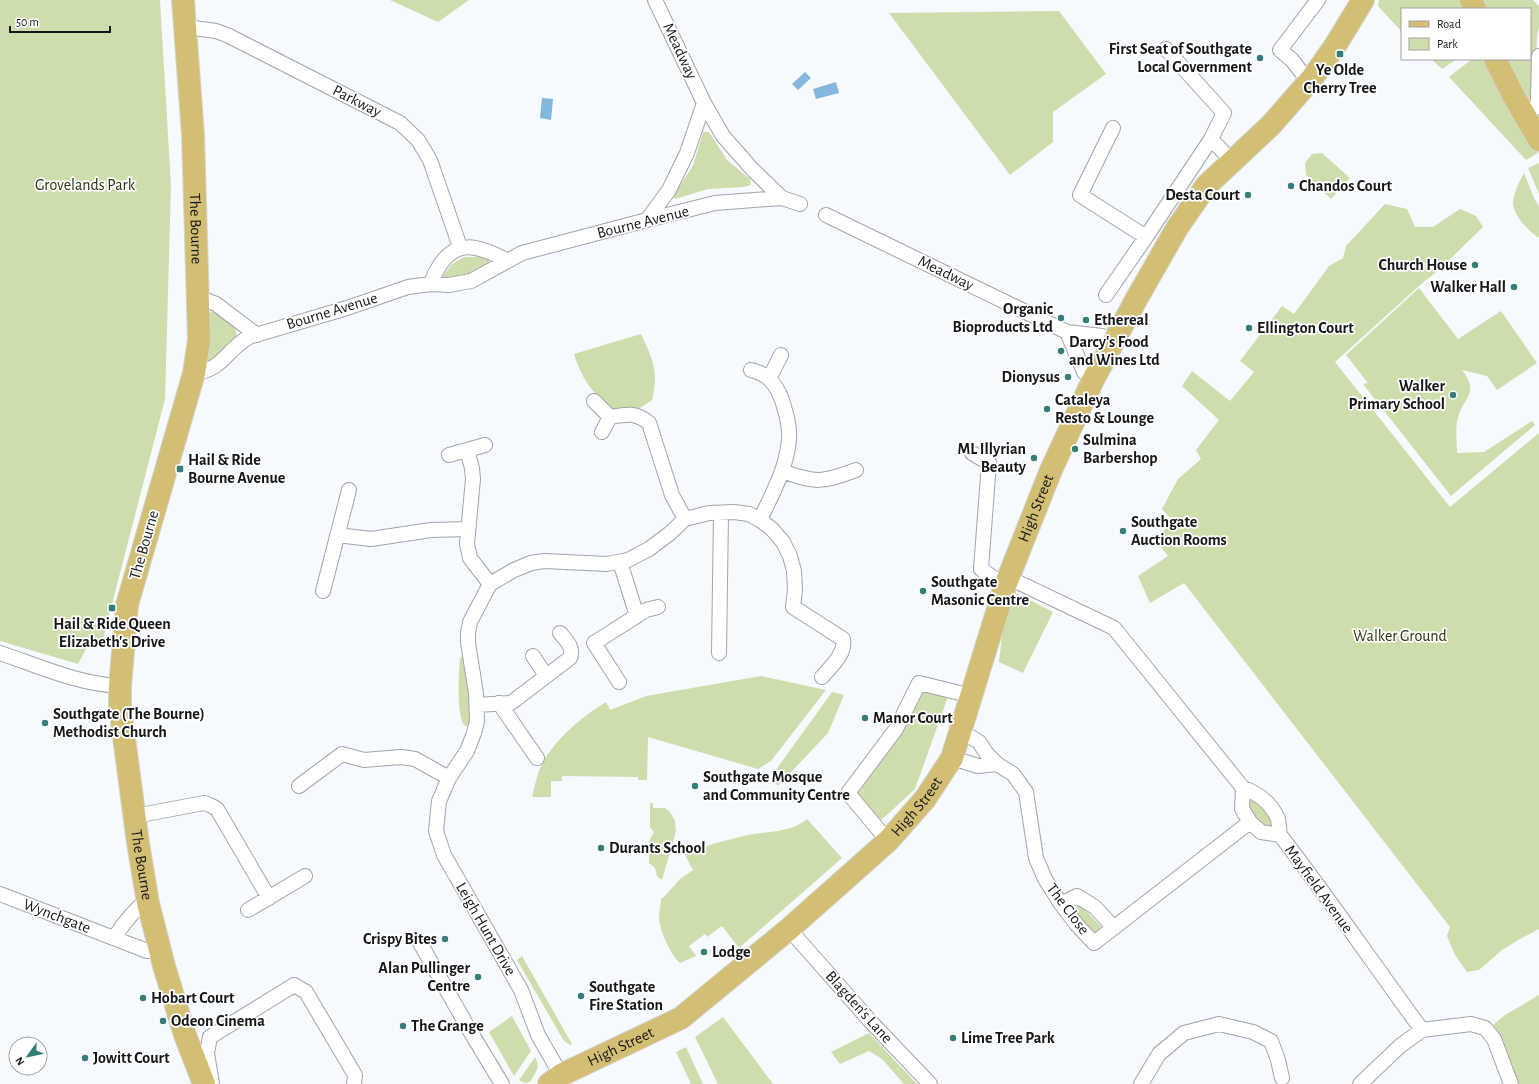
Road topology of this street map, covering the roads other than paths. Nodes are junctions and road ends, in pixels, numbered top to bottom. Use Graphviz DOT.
graph roads {
  1 [pos="183,0"];
  2 [pos="655,0"];
  3 [pos="1318,0"];
  4 [pos="1363,0"];
  5 [pos="186,27"];
  6 [pos="1166,49"];
  7 [pos="1539,56"];
  8 [pos="1496,60"];
  9 [pos="1309,82"];
  10 [pos="704,102"];
  11 [pos="1527,118"];
  12 [pos="1113,128"];
  13 [pos="1211,139"];
  14 [pos="1539,140"];
  15 [pos="1232,161"];
  16 [pos="782,198"];
  17 [pos="800,204"];
  18 [pos="826,215"];
  19 [pos="647,220"];
  20 [pos="1146,237"];
  21 [pos="460,247"];
  22 [pos="506,260"];
  23 [pos="1130,260"];
  24 [pos="1150,274"];
  25 [pos="431,284"];
  26 [pos="1106,295"];
  27 [pos="198,297"];
  28 [pos="1067,332"];
  29 [pos="257,335"];
  30 [pos="1114,340"];
  31 [pos="781,355"];
  32 [pos="751,370"];
  33 [pos="194,373"];
  34 [pos="769,379"];
  35 [pos="1093,380"];
  36 [pos="594,401"];
  37 [pos="610,417"];
  38 [pos="602,432"];
  39 [pos="485,445"];
  40 [pos="468,450"];
  41 [pos="972,453"];
  42 [pos="449,455"];
  43 [pos="856,470"];
  44 [pos="782,471"];
  45 [pos="348,490"];
  46 [pos="721,513"];
  47 [pos="685,519"];
  48 [pos="760,520"];
  49 [pos="468,528"];
  50 [pos="337,535"];
  51 [pos="620,562"];
  52 [pos="1007,582"];
  53 [pos="490,584"];
  54 [pos="323,591"];
  55 [pos="658,607"];
  56 [pos="637,616"];
  57 [pos="560,633"];
  58 [pos="719,653"];
  59 [pos="0,654"];
  60 [pos="533,656"];
  61 [pos="546,676"];
  62 [pos="822,677"];
  63 [pos="620,682"];
  64 [pos="120,686"];
  65 [pos="972,696"];
  66 [pos="499,703"];
  67 [pos="477,705"];
  68 [pos="961,731"];
  69 [pos="537,758"];
  70 [pos="952,758"];
  71 [pos="998,764"];
  72 [pos="449,778"];
  73 [pos="299,786"];
  74 [pos="1242,788"];
  75 [pos="134,816"];
  76 [pos="1250,822"];
  77 [pos="1280,834"];
  78 [pos="888,841"];
  79 [pos="305,876"];
  80 [pos="0,894"];
  81 [pos="269,898"];
  82 [pos="147,900"];
  83 [pos="1061,904"];
  84 [pos="248,910"];
  85 [pos="1114,928"];
  86 [pos="789,929"];
  87 [pos="114,938"];
  88 [pos="420,941"];
  89 [pos="160,951"];
  90 [pos="1422,1030"];
  91 [pos="1282,1078"];
  92 [pos="555,1080"];
  93 [pos="204,1084"];
  94 [pos="212,1084"];
  95 [pos="354,1084"];
  96 [pos="502,1084"];
  97 [pos="930,1084"];
  98 [pos="1141,1084"];
  99 [pos="1360,1084"];
  100 [pos="1512,1084"];
  1 -- 5 [label="main road, The Bourne"];
  2 -- 10 [label="street, Meadway"];
  3 -- 9 [label="street"];
  4 -- 9 [label="main road, High Street"];
  5 -- 21 [label="street, Parkway"];
  5 -- 27 [label="main road, The Bourne"];
  6 -- 13 [label="street"];
  7 -- 11 [label="street"];
  8 -- 11 [label="main road"];
  9 -- 15 [label="main road, High Street"];
  10 -- 16 [label="street, Meadway"];
  10 -- 19 [label="street"];
  11 -- 14 [label="main road"];
  12 -- 20 [label="street"];
  13 -- 15 [label="street"];
  13 -- 20 [label="street"];
  15 -- 24 [label="main road, High Street"];
  16 -- 17 [label="street, Meadway"];
  16 -- 19 [label="street, Bourne Avenue"];
  18 -- 28 [label="street, Meadway"];
  19 -- 22 [label="street, Bourne Avenue"];
  20 -- 23 [label="street"];
  21 -- 22 [label="street"];
  21 -- 25 [label="street"];
  22 -- 25 [label="street, Bourne Avenue"];
  23 -- 24 [label="street"];
  23 -- 26 [label="street"];
  24 -- 30 [label="main road, High Street"];
  25 -- 29 [label="street, Bourne Avenue"];
  27 -- 29 [label="street"];
  27 -- 33 [label="main road, The Bourne"];
  28 -- 30 [label="street, Meadway"];
  28 -- 35 [label="street"];
  29 -- 33 [label="street, Bourne Avenue"];
  30 -- 35 [label="main road, High Street"];
  31 -- 34 [label="street"];
  32 -- 34 [label="street"];
  33 -- 64 [label="main road, The Bourne"];
  34 -- 44 [label="street"];
  35 -- 52 [label="main road, High Street"];
  36 -- 37 [label="street"];
  37 -- 38 [label="street"];
  37 -- 47 [label="street"];
  39 -- 40 [label="street"];
  40 -- 42 [label="street"];
  40 -- 49 [label="street"];
  41 -- 52 [label="street"];
  43 -- 44 [label="street"];
  44 -- 48 [label="street"];
  45 -- 50 [label="street"];
  46 -- 47 [label="street"];
  46 -- 48 [label="street"];
  46 -- 58 [label="street"];
  47 -- 51 [label="street"];
  48 -- 62 [label="street"];
  49 -- 50 [label="street"];
  49 -- 53 [label="street"];
  50 -- 54 [label="street"];
  51 -- 53 [label="street"];
  51 -- 56 [label="street"];
  52 -- 65 [label="main road, High Street"];
  52 -- 74 [label="street"];
  53 -- 67 [label="street, Leigh Hunt Drive"];
  55 -- 56 [label="street"];
  56 -- 63 [label="street"];
  57 -- 61 [label="street"];
  59 -- 64 [label="street"];
  60 -- 61 [label="street"];
  61 -- 66 [label="street"];
  64 -- 75 [label="main road, The Bourne"];
  65 -- 68 [label="main road, High Street"];
  65 -- 78 [label="street"];
  66 -- 67 [label="street"];
  66 -- 69 [label="street"];
  67 -- 72 [label="street, Leigh Hunt Drive"];
  68 -- 70 [label="main road, High Street"];
  68 -- 71 [label="street, The Close"];
  70 -- 71 [label="street"];
  70 -- 78 [label="main road, High Street"];
  71 -- 83 [label="street, The Close"];
  72 -- 73 [label="street"];
  72 -- 92 [label="street, Leigh Hunt Drive"];
  74 -- 76 [label="street"];
  74 -- 77 [label="street"];
  75 -- 81 [label="street"];
  75 -- 82 [label="main road, The Bourne"];
  76 -- 77 [label="street, Mayfield Avenue"];
  76 -- 85 [label="street, The Close"];
  77 -- 90 [label="street, Mayfield Avenue"];
  78 -- 86 [label="main road, High Street"];
  79 -- 81 [label="street"];
  80 -- 87 [label="street, Wynchgate"];
  81 -- 84 [label="street"];
  82 -- 87 [label="street"];
  82 -- 89 [label="main road, The Bourne"];
  83 -- 85 [label="street"];
  83 -- 85 [label="street, The Close"];
  86 -- 92 [label="main road, High Street"];
  86 -- 97 [label="street, Blagden's Lane"];
  87 -- 89 [label="street, Wynchgate"];
  88 -- 96 [label="street"];
  89 -- 93 [label="main road, The Bourne"];
  90 -- 99 [label="street"];
  90 -- 100 [label="street"];
  91 -- 98 [label="street"];
  94 -- 95 [label="street"];
}
